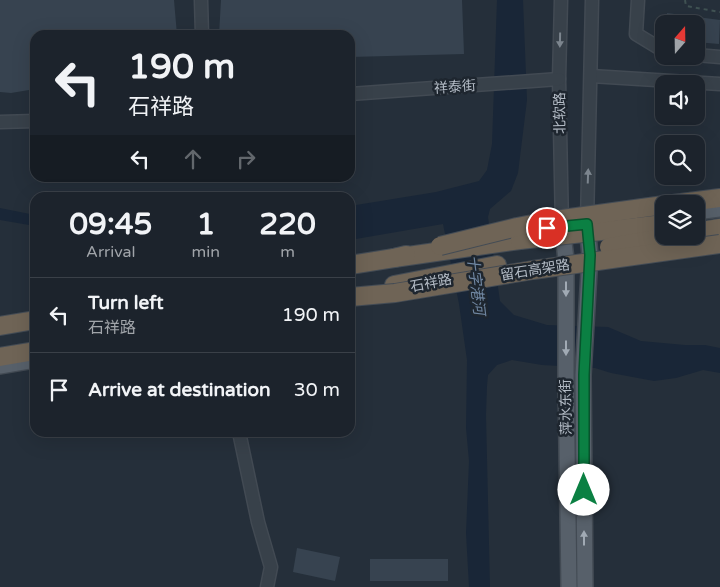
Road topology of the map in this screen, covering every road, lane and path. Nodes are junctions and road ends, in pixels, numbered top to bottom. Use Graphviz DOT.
graph roads {
  1 [pos="201,0"];
  2 [pos="561,0"];
  3 [pos="592,0"];
  4 [pos="638,0"];
  5 [pos="685,0"];
  6 [pos="720,12"];
  7 [pos="202,30"];
  8 [pos="655,46"];
  9 [pos="705,56"];
  10 [pos="720,57"];
  11 [pos="591,76"];
  12 [pos="559,80"];
  13 [pos="720,84"];
  14 [pos="355,94"];
  15 [pos="30,121"];
  16 [pos="0,122"];
  17 [pos="720,198"];
  18 [pos="705,200"];
  19 [pos="655,206"];
  20 [pos="720,209"];
  21 [pos="705,211"];
  22 [pos="655,216"];
  23 [pos="720,216"];
  24 [pos="705,218"];
  25 [pos="587,224"];
  26 [pos="655,225"];
  27 [pos="562,227"];
  28 [pos="720,228"];
  29 [pos="705,230"];
  30 [pos="720,236"];
  31 [pos="655,239"];
  32 [pos="720,244"];
  33 [pos="590,255"];
  34 [pos="355,258"];
  35 [pos="394,258"];
  36 [pos="566,259"];
  37 [pos="355,264"];
  38 [pos="355,293"];
  39 [pos="355,297"];
  40 [pos="355,301"];
  41 [pos="30,314"];
  42 [pos="0,319"];
  43 [pos="30,321"];
  44 [pos="0,326"];
  45 [pos="30,352"];
  46 [pos="0,357"];
  47 [pos="30,361"];
  48 [pos="0,366"];
  49 [pos="240,437"];
  50 [pos="267,587"];
  51 [pos="569,587"];
  52 [pos="585,587"];
  1 -- 7 [label="street"];
  2 -- 12 [label="street, 北软路, one-way"];
  3 -- 11 [label="street"];
  4 -- 8 [label="street"];
  5 -- 6 [label="path"];
  9 -- 10 [label="street"];
  11 -- 13 [label="street"];
  25 -- 11 [label="street, one-way"];
  12 -- 14 [label="street, 祥泰街"];
  12 -- 27 [label="street, 北软路"];
  15 -- 16 [label="street"];
  17 -- 18 [label="highway"];
  19 -- 35 [label="highway, bridge"];
  20 -- 21 [label="main road"];
  22 -- 25 [label="main road"];
  23 -- 24 [label="highway"];
  25 -- 27 [label="main road"];
  25 -- 33 [label="main road, 萍水东街"];
  26 -- 35 [label="highway, bridge"];
  27 -- 34 [label="main road, bridge"];
  27 -- 36 [label="main road, 萍水东街"];
  28 -- 29 [label="highway"];
  30 -- 33 [label="main road, 石祥路"];
  31 -- 38 [label="highway, 留石高架路, bridge"];
  32 -- 39 [label="highway, 留石高架路, bridge"];
  33 -- 36 [label="main road, 石祥路"];
  52 -- 33 [label="main road, 萍水东街, one-way"];
  35 -- 37 [label="highway"];
  36 -- 40 [label="main road, 石祥路"];
  36 -- 51 [label="main road, 萍水东街, one-way"];
  41 -- 42 [label="main road"];
  43 -- 44 [label="highway"];
  45 -- 46 [label="highway"];
  47 -- 48 [label="main road"];
  49 -- 50 [label="street"];
}
